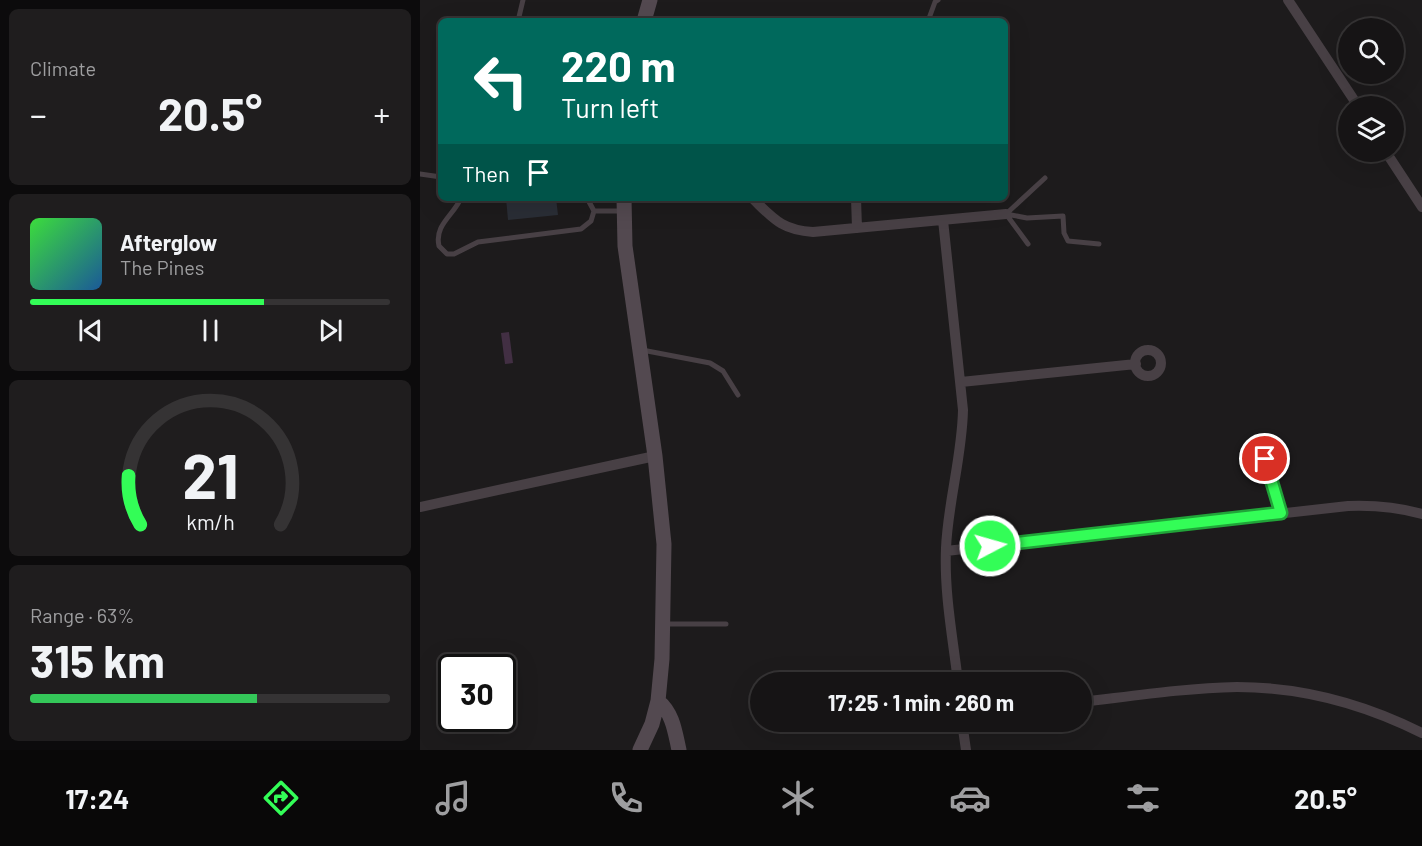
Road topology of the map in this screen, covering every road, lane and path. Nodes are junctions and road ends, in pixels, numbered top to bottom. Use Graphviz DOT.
graph roads {
  1 [pos="523,0"];
  2 [pos="650,0"];
  3 [pos="938,0"];
  4 [pos="1288,0"];
  5 [pos="519,18"];
  6 [pos="645,18"];
  7 [pos="929,18"];
  8 [pos="1352,96"];
  9 [pos="1393,162"];
  10 [pos="420,174"];
  11 [pos="438,177"];
  12 [pos="1045,178"];
  13 [pos="460,201"];
  14 [pos="589,201"];
  15 [pos="755,201"];
  16 [pos="856,201"];
  17 [pos="624,205"];
  18 [pos="1422,207"];
  19 [pos="594,211"];
  20 [pos="1006,214"];
  21 [pos="943,220"];
  22 [pos="857,228"];
  23 [pos="1028,244"];
  24 [pos="1099,244"];
  25 [pos="640,349"];
  26 [pos="1136,364"];
  27 [pos="960,382"];
  28 [pos="738,395"];
  29 [pos="656,456"];
  30 [pos="1265,459"];
  31 [pos="420,507"];
  32 [pos="1281,513"];
  33 [pos="1422,514"];
  34 [pos="946,551"];
  35 [pos="663,624"];
  36 [pos="726,624"];
  37 [pos="957,672"];
  38 [pos="658,701"];
  39 [pos="1092,701"];
  40 [pos="964,732"];
  41 [pos="1422,733"];
  42 [pos="640,750"];
  43 [pos="679,750"];
  44 [pos="966,750"];
  1 -- 5 [label="lane"];
  2 -- 6 [label="main road"];
  3 -- 7 [label="lane"];
  4 -- 8 [label="street"];
  9 -- 18 [label="street"];
  10 -- 11 [label="lane"];
  12 -- 20 [label="lane"];
  13 -- 19 [label="lane"];
  14 -- 19 [label="lane"];
  15 -- 22 [label="street"];
  16 -- 22 [label="street"];
  17 -- 19 [label="lane"];
  17 -- 25 [label="main road"];
  20 -- 21 [label="street"];
  20 -- 23 [label="lane"];
  20 -- 24 [label="lane"];
  21 -- 22 [label="street"];
  21 -- 27 [label="street"];
  25 -- 28 [label="lane"];
  25 -- 29 [label="main road"];
  26 -- 27 [label="street"];
  27 -- 34 [label="street"];
  29 -- 31 [label="street"];
  29 -- 35 [label="main road"];
  30 -- 32 [label="lane"];
  32 -- 33 [label="street"];
  32 -- 34 [label="street"];
  34 -- 37 [label="street"];
  35 -- 36 [label="lane"];
  35 -- 38 [label="main road"];
  38 -- 42 [label="main road"];
  38 -- 43 [label="main road"];
  39 -- 41 [label="street"];
  40 -- 44 [label="street"];
}
